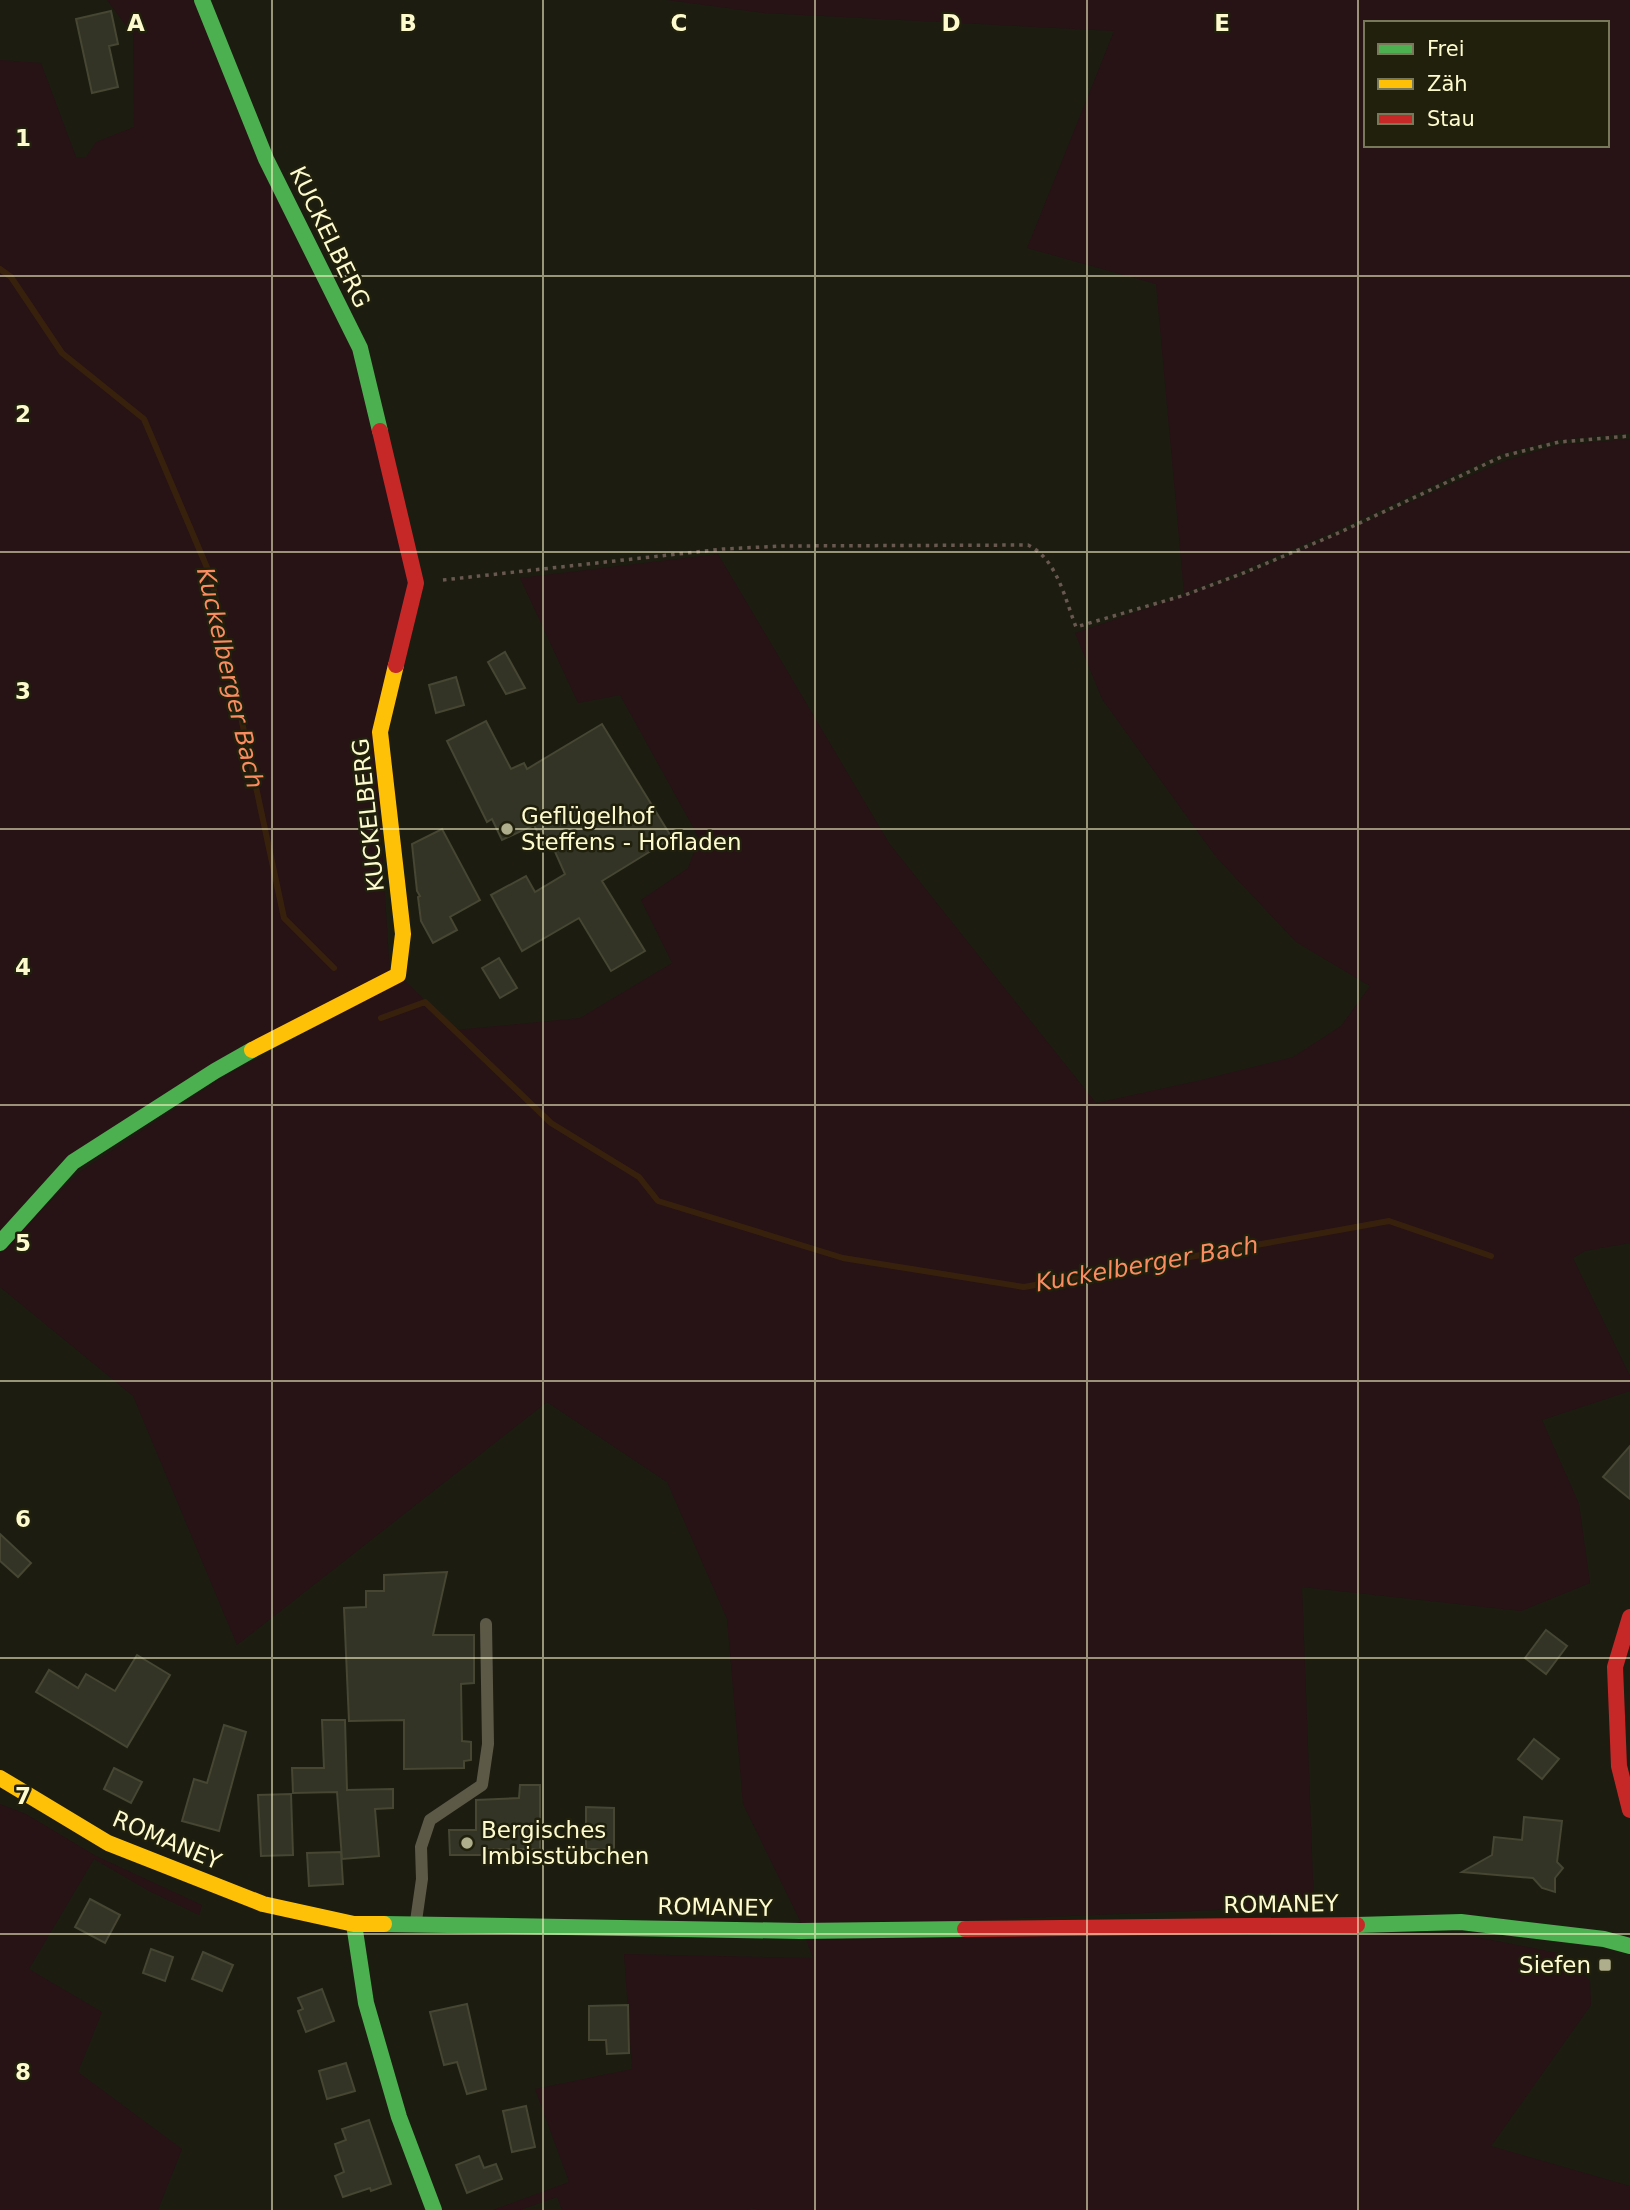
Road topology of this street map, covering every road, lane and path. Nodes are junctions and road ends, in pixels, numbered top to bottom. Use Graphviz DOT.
graph roads {
  1 [pos="202,0"];
  2 [pos="1630,436"];
  3 [pos="416,583"];
  4 [pos="0,1244"];
  5 [pos="1630,1617"];
  6 [pos="486,1624"];
  7 [pos="0,1778"];
  8 [pos="1630,1810"];
  9 [pos="354,1924"];
  10 [pos="415,1925"];
  11 [pos="1630,1946"];
  12 [pos="433,2210"];
  1 -- 3 [label="street, KUCKELBERG"];
  2 -- 3 [label="path"];
  3 -- 4 [label="street, KUCKELBERG"];
  5 -- 8 [label="street"];
  6 -- 10 [label="lane"];
  7 -- 9 [label="street, ROMANEY"];
  9 -- 10 [label="street, ROMANEY"];
  9 -- 12 [label="street"];
  10 -- 11 [label="street, ROMANEY"];
}
